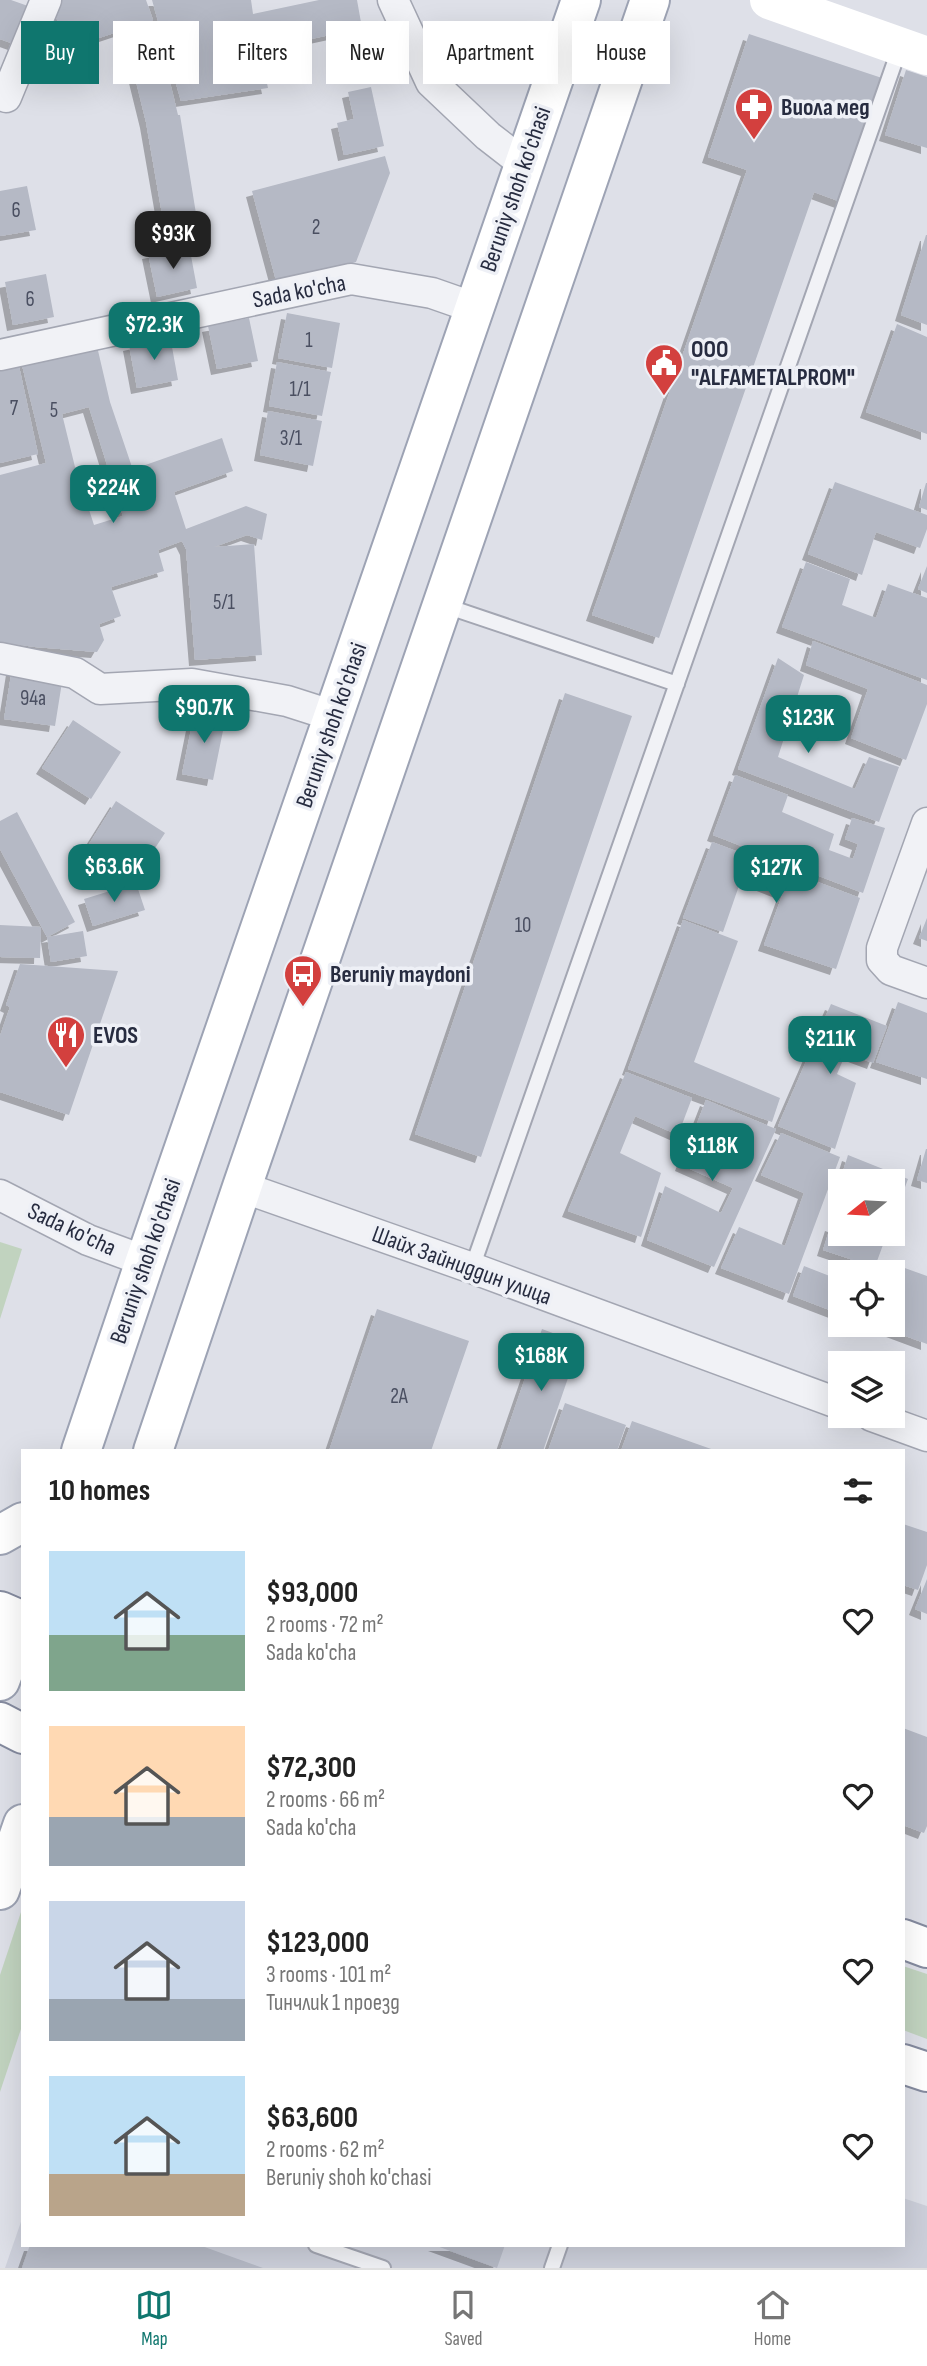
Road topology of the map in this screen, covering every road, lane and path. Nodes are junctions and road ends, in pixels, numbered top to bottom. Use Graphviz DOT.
graph roads {
  1 [pos="46,0"];
  2 [pos="393,0"];
  3 [pos="581,0"];
  4 [pos="650,0"];
  5 [pos="769,0"];
  6 [pos="914,52"];
  7 [pos="6,97"];
  8 [pos="524,164"];
  9 [pos="475,308"];
  10 [pos="0,355"];
  11 [pos="442,604"];
  12 [pos="0,658"];
  13 [pos="677,684"];
  14 [pos="334,716"];
  15 [pos="927,823"];
  16 [pos="927,983"];
  17 [pos="242,1187"];
  18 [pos="0,1195"];
  19 [pos="145,1261"];
  20 [pos="472,1268"];
  21 [pos="828,1400"];
  22 [pos="905,1428"];
  23 [pos="927,1436"];
  24 [pos="82,1449"];
  25 [pos="154,1449"];
  26 [pos="21,1523"];
  27 [pos="0,1535"];
  28 [pos="0,1611"];
  29 [pos="21,1619"];
  30 [pos="21,1625"];
  31 [pos="0,1681"];
  32 [pos="0,1722"];
  33 [pos="21,1733"];
  34 [pos="21,1830"];
  35 [pos="0,1890"];
  36 [pos="905,1940"];
  37 [pos="927,1948"];
  38 [pos="905,2065"];
  39 [pos="927,2072"];
  40 [pos="322,2247"];
  41 [pos="559,2247"];
  42 [pos="383,2268"];
  43 [pos="552,2268"];
  1 -- 7 [label="street"];
  2 -- 8 [label="street"];
  3 -- 8 [label="main road, Beruniy shoh ko'chasi"];
  4 -- 11 [label="main road"];
  5 -- 6 [label="main road"];
  6 -- 13 [label="lane"];
  8 -- 9 [label="main road, Beruniy shoh ko'chasi"];
  9 -- 10 [label="street, Sada ko'cha"];
  9 -- 14 [label="main road, Beruniy shoh ko'chasi"];
  11 -- 13 [label="lane"];
  11 -- 17 [label="main road"];
  12 -- 14 [label="street"];
  13 -- 20 [label="lane"];
  14 -- 19 [label="main road, Beruniy shoh ko'chasi"];
  15 -- 16 [label="street"];
  17 -- 20 [label="street, Шайх Зайниддин улица"];
  17 -- 25 [label="main road"];
  18 -- 19 [label="street, Sada ko'cha"];
  19 -- 24 [label="main road, Beruniy shoh ko'chasi"];
  20 -- 21 [label="street, Шайх Зайниддин улица"];
  22 -- 23 [label="street"];
  26 -- 27 [label="main road"];
  28 -- 29 [label="main road"];
  30 -- 31 [label="main road"];
  32 -- 33 [label="main road"];
  34 -- 35 [label="main road"];
  36 -- 37 [label="main road"];
  38 -- 39 [label="main road"];
  40 -- 42 [label="lane"];
  41 -- 43 [label="lane"];
}
